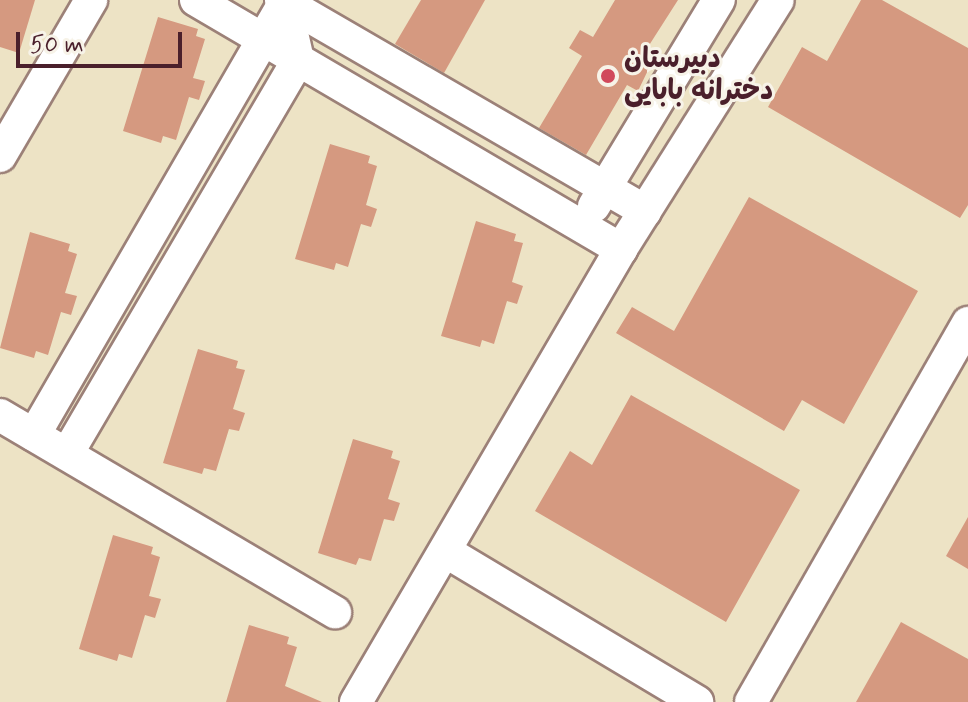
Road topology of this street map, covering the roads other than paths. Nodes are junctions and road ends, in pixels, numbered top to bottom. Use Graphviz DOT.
graph roads {
  1 [pos="91,0"];
  2 [pos="196,0"];
  3 [pos="719,0"];
  4 [pos="778,0"];
  5 [pos="284,1"];
  6 [pos="263,39"];
  7 [pos="298,60"];
  8 [pos="0,156"];
  9 [pos="606,188"];
  10 [pos="645,211"];
  11 [pos="582,225"];
  12 [pos="621,249"];
  13 [pos="968,323"];
  14 [pos="0,415"];
  15 [pos="34,435"];
  16 [pos="67,454"];
  17 [pos="445,551"];
  18 [pos="335,612"];
  19 [pos="356,702"];
  20 [pos="697,702"];
  21 [pos="751,702"];
  1 -- 8 [label="street"];
  2 -- 6 [label="street"];
  3 -- 9 [label="street"];
  4 -- 10 [label="street"];
  5 -- 6 [label="street"];
  5 -- 7 [label="street"];
  5 -- 9 [label="street"];
  6 -- 7 [label="street"];
  6 -- 15 [label="street"];
  7 -- 11 [label="street"];
  7 -- 16 [label="street"];
  9 -- 10 [label="street"];
  9 -- 11 [label="street"];
  10 -- 12 [label="street"];
  11 -- 12 [label="street"];
  12 -- 17 [label="street"];
  13 -- 21 [label="street"];
  14 -- 15 [label="street"];
  15 -- 16 [label="street"];
  16 -- 18 [label="street"];
  17 -- 19 [label="street"];
  17 -- 20 [label="street"];
}
